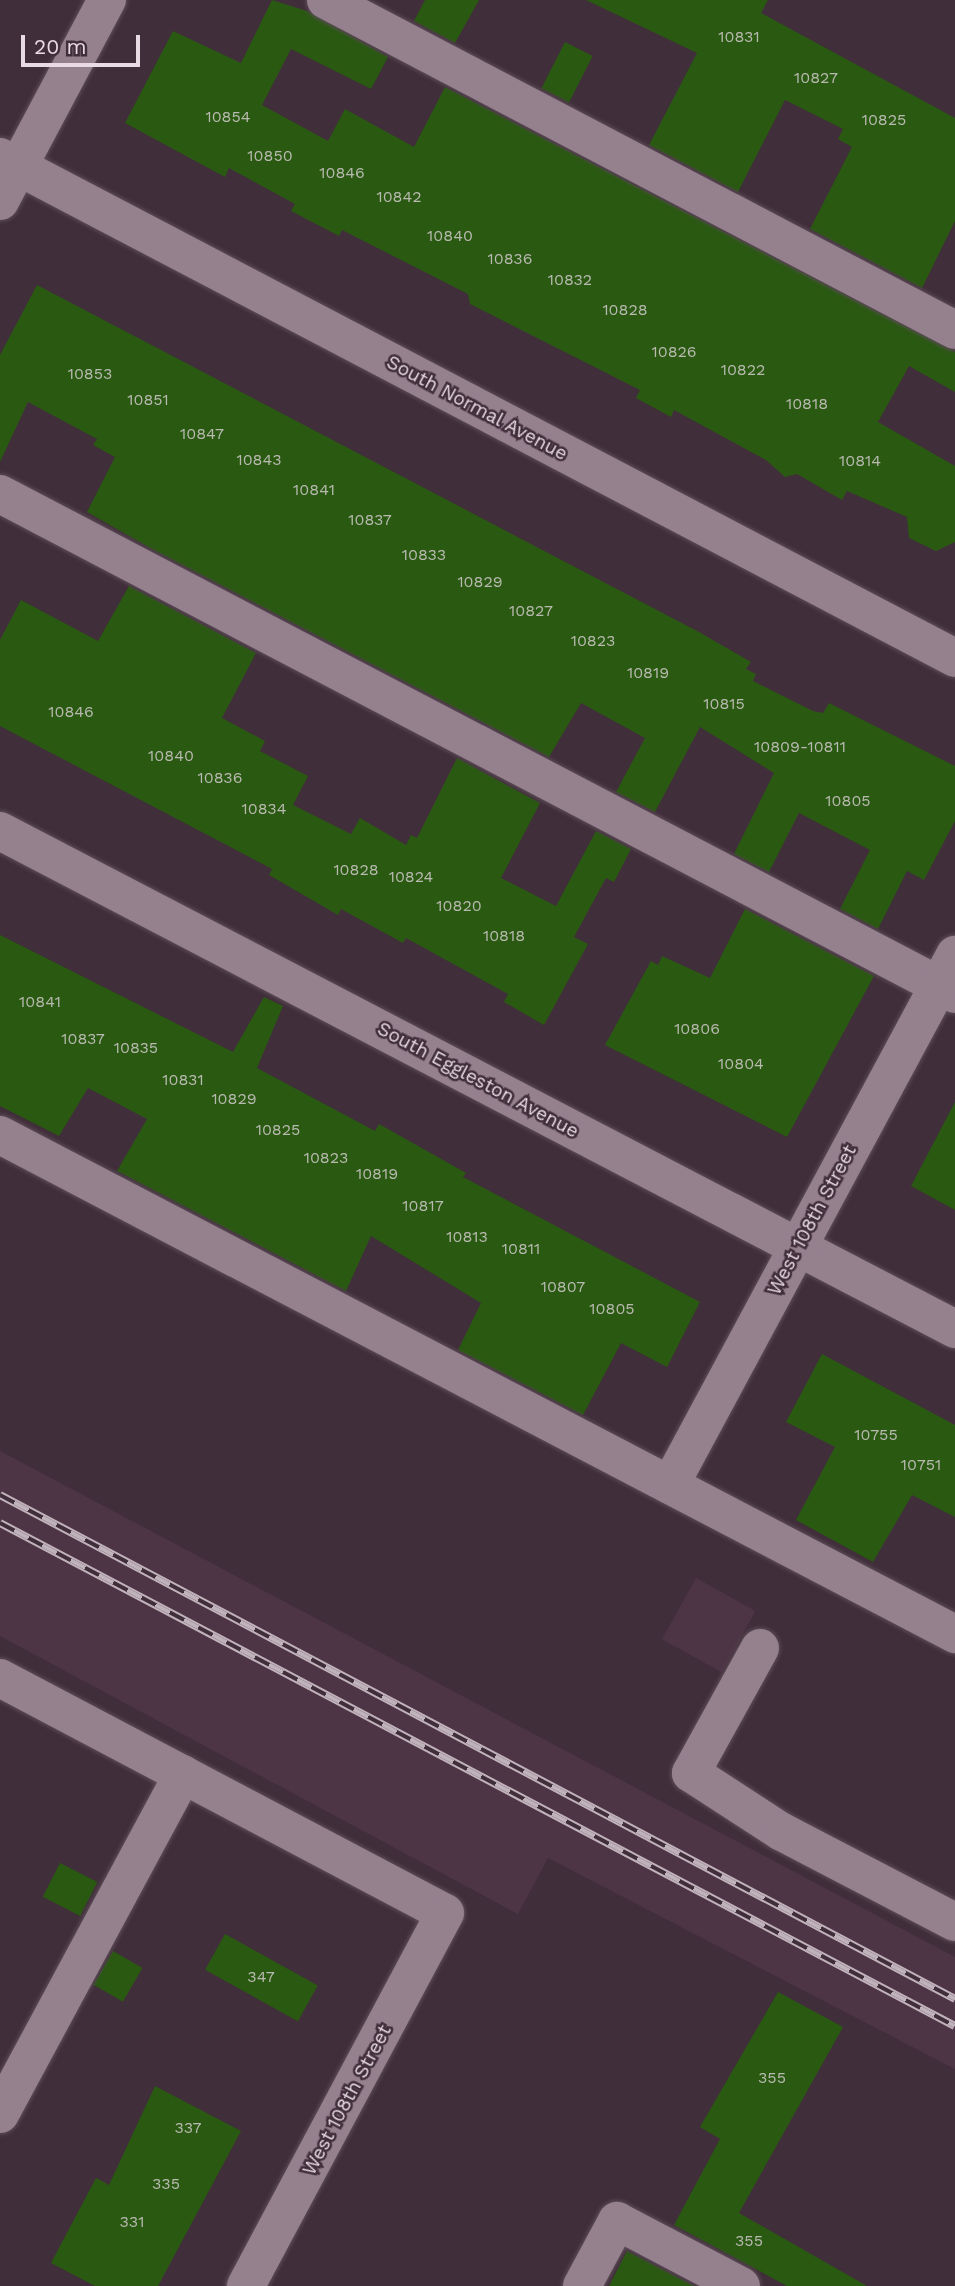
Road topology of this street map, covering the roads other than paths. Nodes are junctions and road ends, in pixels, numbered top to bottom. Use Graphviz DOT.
graph roads {
  1 [pos="107,0"];
  2 [pos="326,0"];
  3 [pos="9,162"];
  4 [pos="0,201"];
  5 [pos="955,330"];
  6 [pos="0,494"];
  7 [pos="955,658"];
  8 [pos="0,831"];
  9 [pos="950,979"];
  10 [pos="0,1135"];
  11 [pos="798,1247"];
  12 [pos="955,1329"];
  13 [pos="670,1485"];
  14 [pos="955,1634"];
  15 [pos="760,1648"];
  16 [pos="0,1678"];
  17 [pos="183,1774"];
  18 [pos="955,1922"];
  19 [pos="0,2114"];
  20 [pos="246,2286"];
  21 [pos="582,2286"];
  22 [pos="741,2286"];
  1 -- 3 [label="street"];
  2 -- 5 [label="street"];
  3 -- 4 [label="street"];
  3 -- 7 [label="street, South Normal Avenue"];
  6 -- 9 [label="street"];
  8 -- 11 [label="street, South Eggleston Avenue"];
  9 -- 11 [label="street, West 108th Street"];
  10 -- 13 [label="street"];
  11 -- 12 [label="street, South Eggleston Avenue"];
  11 -- 13 [label="street, West 108th Street"];
  13 -- 14 [label="street"];
  15 -- 18 [label="street"];
  16 -- 17 [label="street"];
  17 -- 19 [label="street"];
  17 -- 20 [label="street, West 108th Street"];
  21 -- 22 [label="street"];
}
